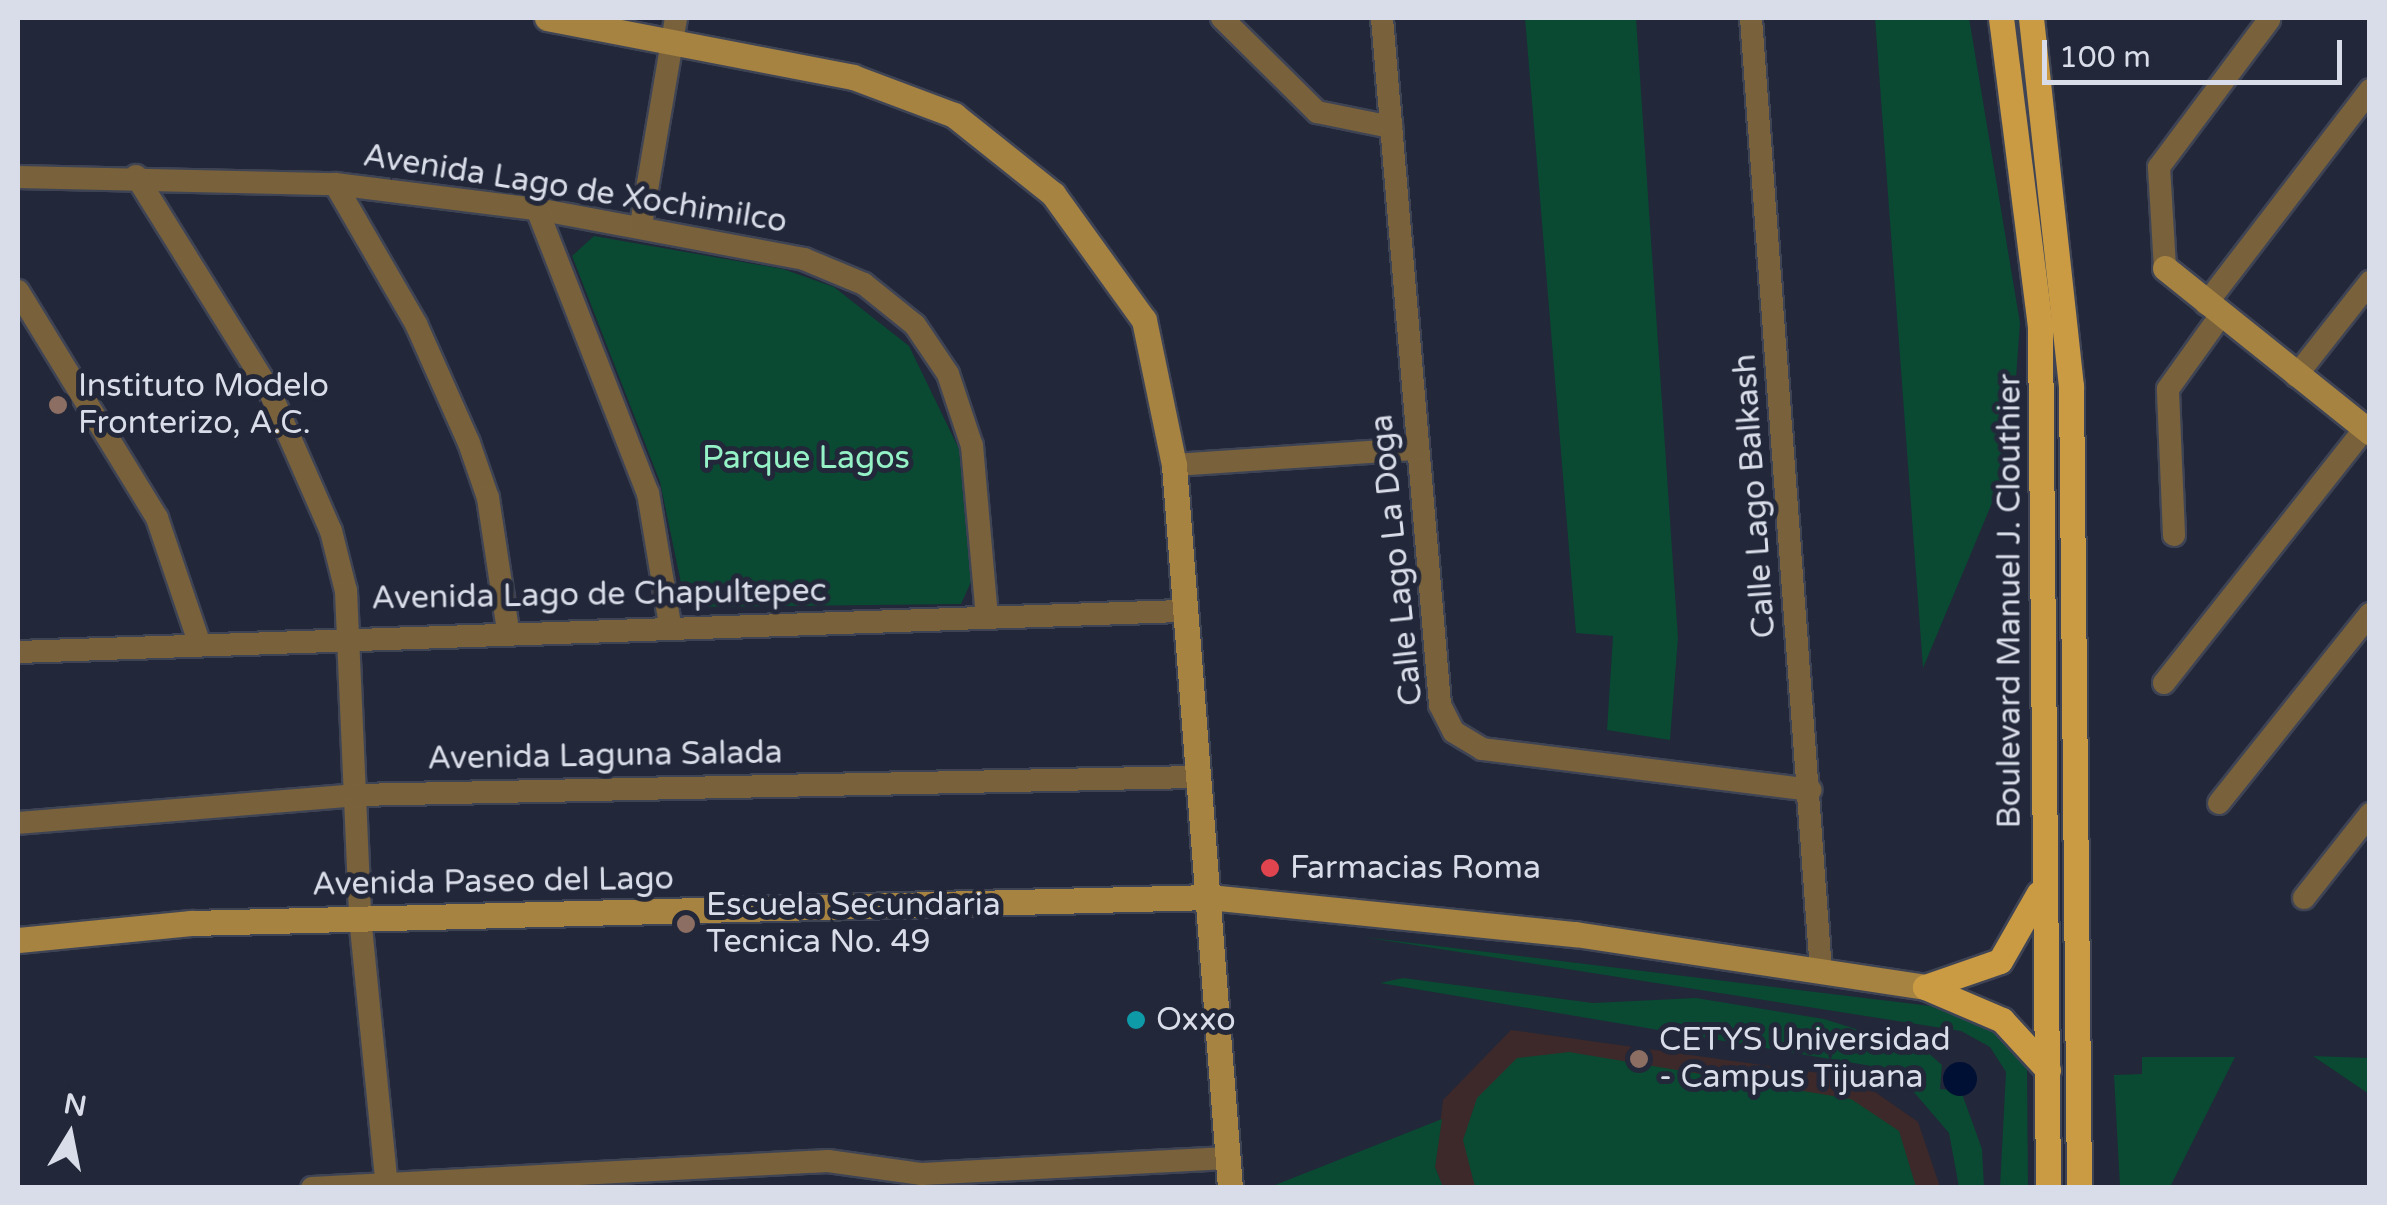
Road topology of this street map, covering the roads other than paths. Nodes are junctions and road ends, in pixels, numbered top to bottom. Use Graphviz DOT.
graph roads {
  1 [pos="547,18"];
  2 [pos="1222,18"];
  3 [pos="1382,18"];
  4 [pos="1751,18"];
  5 [pos="2002,18"];
  6 [pos="2031,18"];
  7 [pos="2269,20"];
  8 [pos="674,26"];
  9 [pos="2370,90"];
  10 [pos="1392,126"];
  11 [pos="136,176"];
  12 [pos="18,177"];
  13 [pos="334,184"];
  14 [pos="537,209"];
  15 [pos="642,226"];
  16 [pos="2165,268"];
  17 [pos="2370,282"];
  18 [pos="18,292"];
  19 [pos="2214,310"];
  20 [pos="2296,376"];
  21 [pos="2366,431"];
  22 [pos="1417,448"];
  23 [pos="1174,465"];
  24 [pos="2174,535"];
  25 [pos="1182,611"];
  26 [pos="2370,614"];
  27 [pos="987,618"];
  28 [pos="670,625"];
  29 [pos="508,630"];
  30 [pos="349,634"];
  31 [pos="198,639"];
  32 [pos="18,652"];
  33 [pos="2164,683"];
  34 [pos="1196,778"];
  35 [pos="1810,790"];
  36 [pos="356,794"];
  37 [pos="2218,803"];
  38 [pos="2370,814"];
  39 [pos="18,822"];
  40 [pos="2044,873"];
  41 [pos="1209,898"];
  42 [pos="2304,898"];
  43 [pos="360,917"];
  44 [pos="18,940"];
  45 [pos="1821,970"];
  46 [pos="1925,987"];
  47 [pos="2048,1070"];
  48 [pos="1228,1158"];
  49 [pos="386,1182"];
  50 [pos="312,1188"];
  51 [pos="1230,1188"];
  52 [pos="2048,1188"];
  53 [pos="2081,1188"];
  1 -- 8 [label="main road"];
  2 -- 10 [label="street"];
  3 -- 10 [label="street, Calle Lago La Doga"];
  4 -- 35 [label="street, Calle Lago Balkash"];
  5 -- 40 [label="main road, Boulevard Manuel J. Clouthier"];
  6 -- 53 [label="main road, Boulevard Manuel J. Clouthier"];
  7 -- 16 [label="street"];
  8 -- 15 [label="street"];
  8 -- 23 [label="main road"];
  9 -- 19 [label="street"];
  10 -- 22 [label="street, Calle Lago La Doga"];
  11 -- 12 [label="street, Avenida Lago de Xochimilco"];
  11 -- 13 [label="street, Avenida Lago de Xochimilco"];
  11 -- 30 [label="street"];
  13 -- 14 [label="street, Avenida Lago de Xochimilco"];
  13 -- 29 [label="street"];
  14 -- 15 [label="street, Avenida Lago de Xochimilco"];
  14 -- 28 [label="street"];
  15 -- 27 [label="street, Avenida Lago de Xochimilco"];
  16 -- 19 [label="main road"];
  17 -- 20 [label="street"];
  18 -- 31 [label="street"];
  19 -- 20 [label="main road"];
  19 -- 24 [label="street"];
  20 -- 21 [label="main road"];
  21 -- 33 [label="street"];
  22 -- 23 [label="street"];
  22 -- 35 [label="street, Calle Lago La Doga"];
  23 -- 25 [label="main road"];
  25 -- 27 [label="street, Avenida Lago de Chapultepec"];
  25 -- 34 [label="main road"];
  26 -- 37 [label="street"];
  27 -- 28 [label="street, Avenida Lago de Chapultepec"];
  28 -- 29 [label="street, Avenida Lago de Chapultepec"];
  29 -- 30 [label="street, Avenida Lago de Chapultepec"];
  30 -- 31 [label="street, Avenida Lago de Chapultepec"];
  30 -- 36 [label="street"];
  31 -- 32 [label="street, Avenida Lago de Chapultepec"];
  34 -- 36 [label="street, Avenida Laguna Salada"];
  34 -- 41 [label="main road"];
  35 -- 45 [label="street, Calle Lago Balkash"];
  36 -- 39 [label="street, Avenida Laguna Salada"];
  36 -- 43 [label="street"];
  38 -- 42 [label="street"];
  40 -- 46 [label="main road"];
  40 -- 47 [label="main road, Boulevard Manuel J. Clouthier"];
  41 -- 43 [label="main road, Avenida Paseo del Lago"];
  41 -- 45 [label="main road, Avenida Paseo del Lago"];
  41 -- 48 [label="main road"];
  43 -- 44 [label="main road, Avenida Paseo del Lago"];
  43 -- 49 [label="street"];
  45 -- 46 [label="main road, Avenida Paseo del Lago"];
  46 -- 47 [label="main road"];
  47 -- 52 [label="main road, Boulevard Manuel J. Clouthier"];
  48 -- 49 [label="street"];
  48 -- 51 [label="main road"];
  49 -- 50 [label="street"];
}
